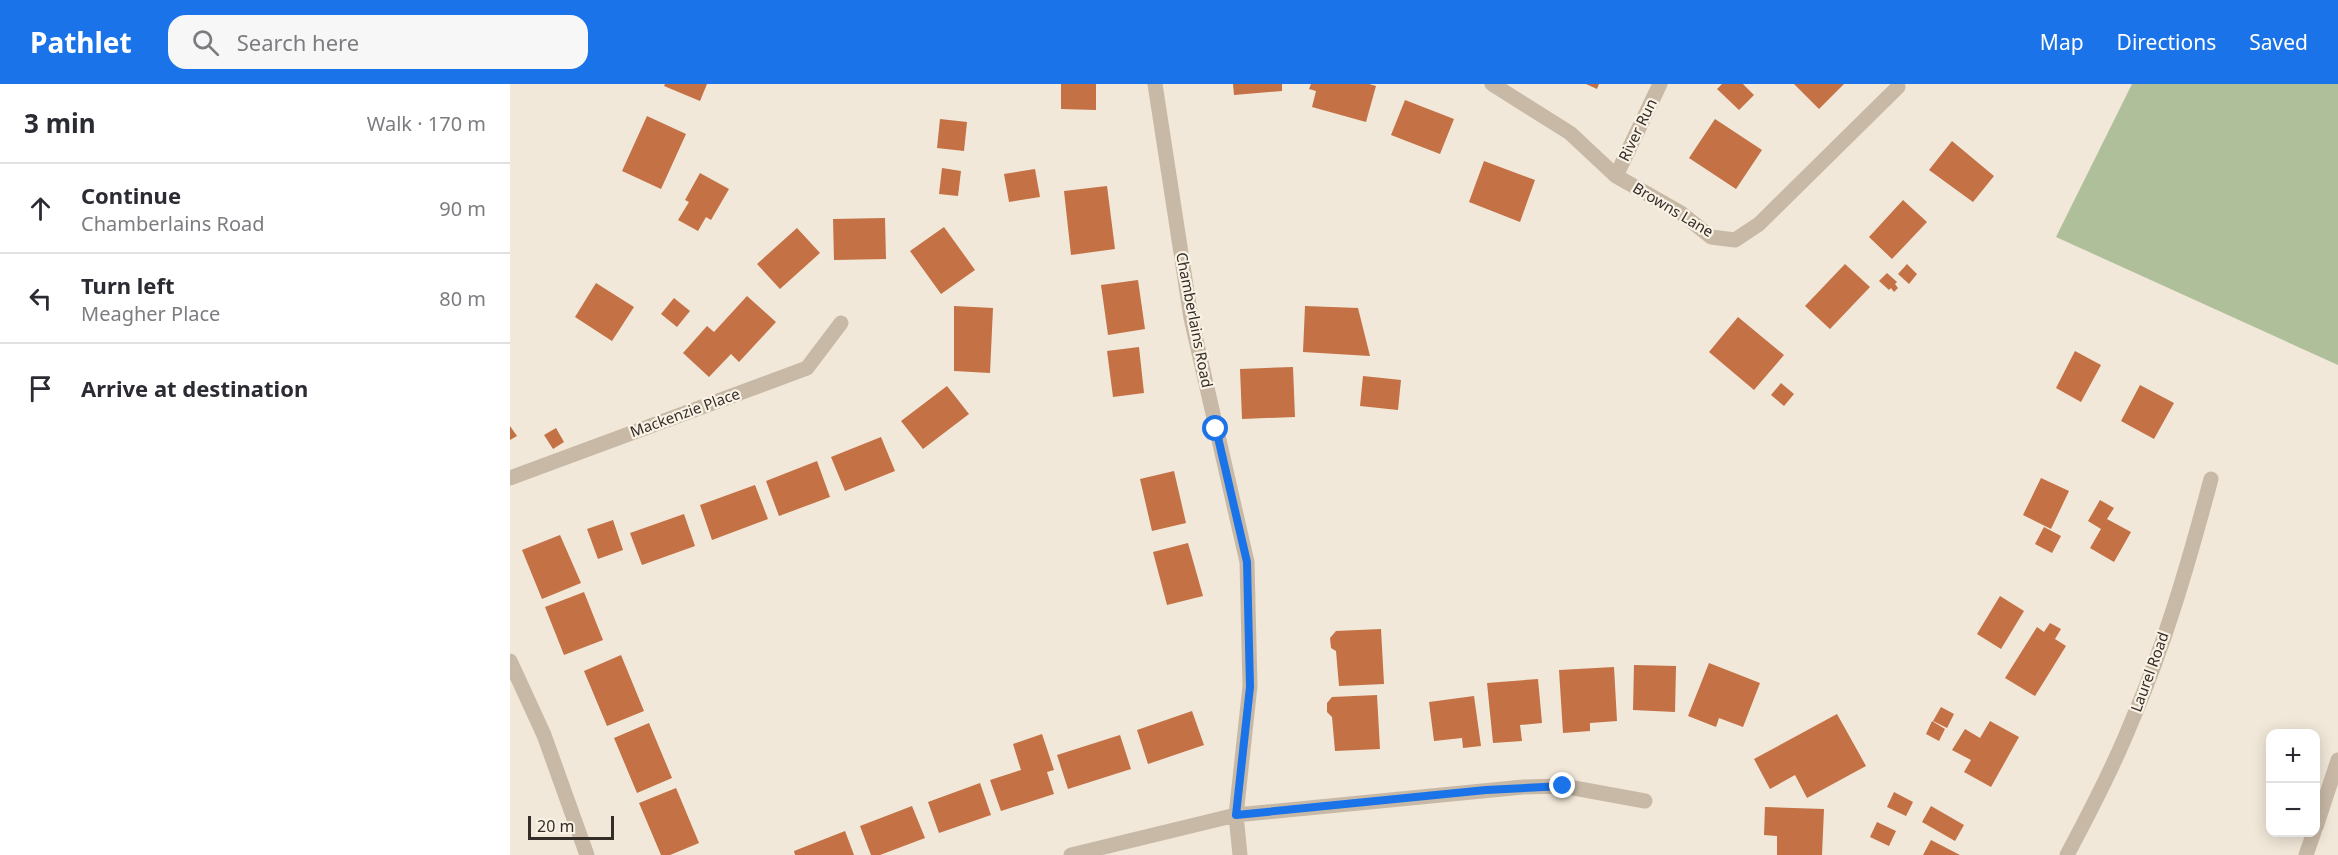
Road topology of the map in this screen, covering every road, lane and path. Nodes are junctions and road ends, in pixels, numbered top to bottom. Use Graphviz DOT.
graph roads {
  1 [pos="1155,84"];
  2 [pos="1491,84"];
  3 [pos="1660,84"];
  4 [pos="1898,87"];
  5 [pos="1616,176"];
  6 [pos="842,323"];
  7 [pos="510,478"];
  8 [pos="2211,479"];
  9 [pos="510,661"];
  10 [pos="2338,760"];
  11 [pos="1645,801"];
  12 [pos="1236,815"];
  13 [pos="2320,816"];
  14 [pos="2312,837"];
  15 [pos="587,855"];
  16 [pos="1071,855"];
  17 [pos="1240,855"];
  18 [pos="2067,855"];
  19 [pos="2306,855"];
  1 -- 12 [label="street, Chamberlains Road"];
  2 -- 5 [label="street, Browns Lane"];
  3 -- 5 [label="street, River Run"];
  4 -- 5 [label="street, Browns Lane"];
  6 -- 7 [label="street, Mackenzie Place"];
  8 -- 18 [label="street, Laurel Road"];
  9 -- 15 [label="street"];
  10 -- 13 [label="street"];
  11 -- 12 [label="street"];
  12 -- 16 [label="street"];
  12 -- 17 [label="street, Chamberlains Road"];
  14 -- 19 [label="street"];
}
